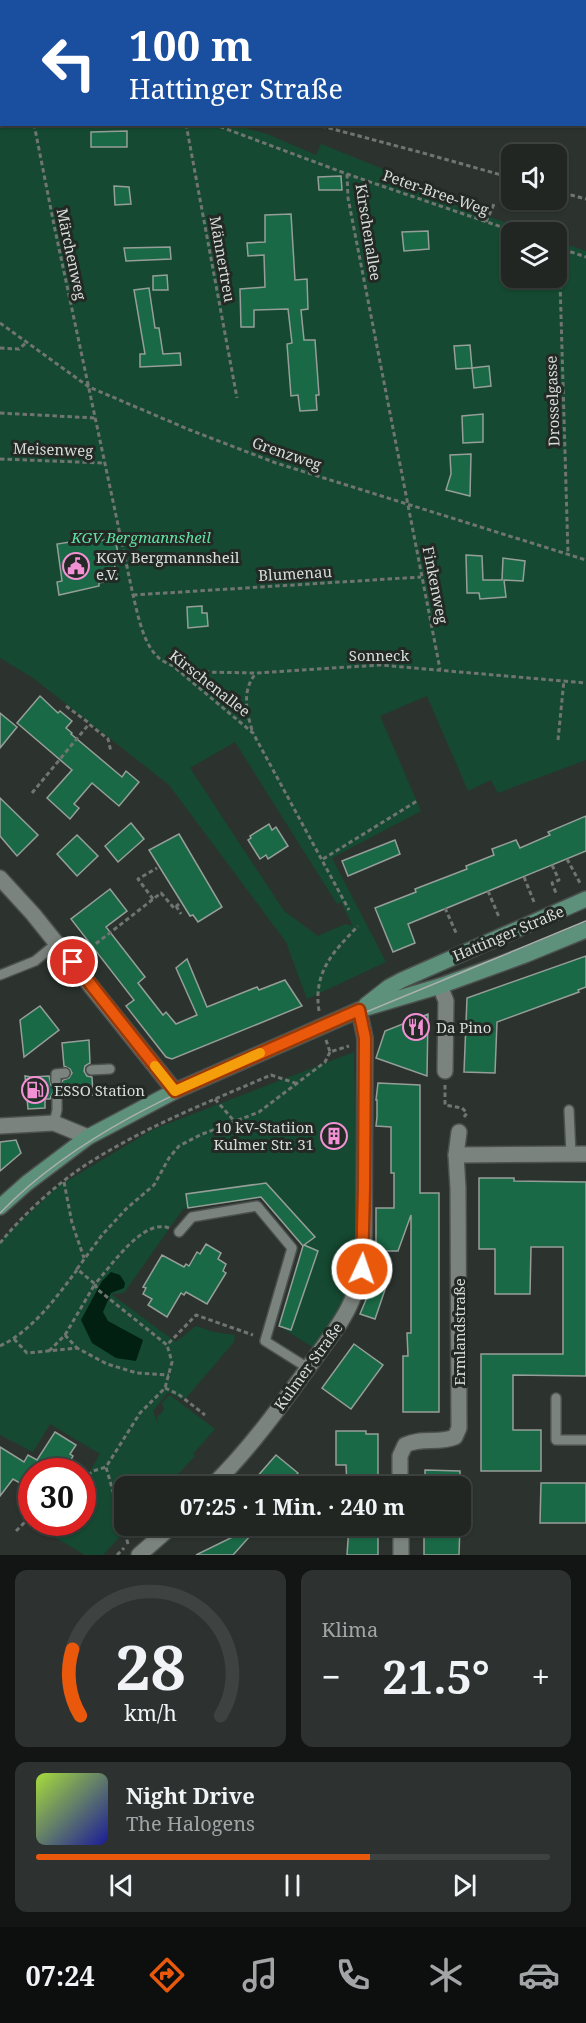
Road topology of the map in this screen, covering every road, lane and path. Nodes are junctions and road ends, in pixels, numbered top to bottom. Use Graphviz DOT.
graph roads {
  1 [pos="34,126"];
  2 [pos="186,126"];
  3 [pos="218,126"];
  4 [pos="322,126"];
  5 [pos="347,174"];
  6 [pos="501,175"];
  7 [pos="567,194"];
  8 [pos="586,199"];
  9 [pos="494,204"];
  10 [pos="486,222"];
  11 [pos="501,227"];
  12 [pos="567,250"];
  13 [pos="586,257"];
  14 [pos="559,288"];
  15 [pos="0,323"];
  16 [pos="27,342"];
  17 [pos="0,348"];
  18 [pos="89,387"];
  19 [pos="237,398"];
  20 [pos="0,412"];
  21 [pos="95,418"];
  22 [pos="0,459"];
  23 [pos="104,463"];
  24 [pos="408,506"];
  25 [pos="568,554"];
  26 [pos="586,560"];
  27 [pos="422,577"];
  28 [pos="133,595"];
  29 [pos="173,666"];
  30 [pos="440,669"];
  31 [pos="256,673"];
  32 [pos="564,680"];
  33 [pos="586,682"];
  34 [pos="66,706"];
  35 [pos="89,724"];
  36 [pos="253,732"];
  37 [pos="558,740"];
  38 [pos="111,752"];
  39 [pos="32,793"];
  40 [pos="417,801"];
  41 [pos="323,859"];
  42 [pos="567,859"];
  43 [pos="552,865"];
  44 [pos="157,868"];
  45 [pos="524,877"];
  46 [pos="0,878"];
  47 [pos="580,883"];
  48 [pos="488,891"];
  49 [pos="556,893"];
  50 [pos="153,899"];
  51 [pos="586,899"];
  52 [pos="534,902"];
  53 [pos="445,908"];
  54 [pos="349,910"];
  55 [pos="181,914"];
  56 [pos="499,917"];
  57 [pos="358,926"];
  58 [pos="586,930"];
  59 [pos="457,935"];
  60 [pos="57,943"];
  61 [pos="73,962"];
  62 [pos="431,967"];
  63 [pos="0,975"];
  64 [pos="440,986"];
  65 [pos="318,1005"];
  66 [pos="359,1010"];
  67 [pos="352,1044"];
  68 [pos="110,1069"];
  69 [pos="91,1070"];
  70 [pos="445,1071"];
  71 [pos="65,1073"];
  72 [pos="56,1081"];
  73 [pos="298,1084"];
  74 [pos="175,1091"];
  75 [pos="57,1098"];
  76 [pos="215,1099"];
  77 [pos="462,1108"];
  78 [pos="569,1110"];
  79 [pos="235,1122"];
  80 [pos="54,1123"];
  81 [pos="0,1126"];
  82 [pos="459,1132"];
  83 [pos="88,1137"];
  84 [pos="579,1154"];
  85 [pos="456,1155"];
  86 [pos="64,1182"];
  87 [pos="0,1207"];
  88 [pos="179,1232"];
  89 [pos="0,1243"];
  90 [pos="85,1259"];
  91 [pos="77,1269"];
  92 [pos="95,1284"];
  93 [pos="65,1335"];
  94 [pos="14,1339"];
  95 [pos="265,1341"];
  96 [pos="167,1345"];
  97 [pos="0,1346"];
  98 [pos="77,1348"];
  99 [pos="49,1351"];
  100 [pos="308,1368"];
  101 [pos="169,1376"];
  102 [pos="165,1388"];
  103 [pos="556,1398"];
  104 [pos="206,1415"];
  105 [pos="586,1440"];
  106 [pos="106,1467"];
  107 [pos="96,1471"];
  108 [pos="221,1476"];
  109 [pos="400,1476"];
  110 [pos="161,1536"];
  111 [pos="401,1536"];
  112 [pos="130,1555"];
  113 [pos="139,1555"];
  114 [pos="401,1555"];
  1 -- 18 [label="path, Märchenweg"];
  2 -- 19 [label="path, Männertreu"];
  3 -- 5 [label="path, Peter-Bree-Weg"];
  4 -- 6 [label="path"];
  5 -- 10 [label="path, Peter-Bree-Weg"];
  5 -- 24 [label="path, Kirschenallee"];
  7 -- 8 [label="path"];
  9 -- 10 [label="path"];
  10 -- 11 [label="path, Peter-Bree-Weg"];
  12 -- 13 [label="path"];
  14 -- 25 [label="path, Drosselgasse"];
  15 -- 16 [label="path, Grenzweg"];
  16 -- 17 [label="path"];
  16 -- 18 [label="path, Grenzweg"];
  18 -- 21 [label="path, Kirschenallee"];
  18 -- 24 [label="path, Grenzweg"];
  20 -- 21 [label="path"];
  21 -- 23 [label="path, Kirschenallee"];
  22 -- 23 [label="path, Meisenweg"];
  23 -- 28 [label="path, Kirschenallee"];
  24 -- 25 [label="path, Grenzweg"];
  24 -- 27 [label="path, Finkenweg"];
  25 -- 26 [label="path, Grenzweg"];
  27 -- 28 [label="path, Blumenau"];
  27 -- 30 [label="path, Finkenweg"];
  28 -- 29 [label="path, Kirschenallee"];
  29 -- 31 [label="path, Sonneck"];
  29 -- 36 [label="path, Kirschenallee"];
  30 -- 31 [label="path, Sonneck"];
  30 -- 32 [label="path, Sonneck"];
  31 -- 36 [label="path"];
  32 -- 33 [label="path, Sonneck"];
  32 -- 37 [label="path"];
  34 -- 35 [label="path"];
  35 -- 38 [label="path"];
  35 -- 39 [label="path"];
  36 -- 41 [label="path, Kirschenallee"];
  40 -- 41 [label="path"];
  41 -- 54 [label="path, Kirschenallee"];
  42 -- 47 [label="path"];
  43 -- 49 [label="path"];
  44 -- 50 [label="path"];
  45 -- 52 [label="path"];
  46 -- 60 [label="street"];
  48 -- 56 [label="path"];
  50 -- 55 [label="path"];
  50 -- 61 [label="path"];
  51 -- 62 [label="main road, Hattinger Straße"];
  53 -- 59 [label="path"];
  57 -- 65 [label="path"];
  58 -- 64 [label="main road, Hattinger Straße"];
  60 -- 61 [label="street"];
  60 -- 63 [label="lane"];
  61 -- 74 [label="street"];
  62 -- 64 [label="main road"];
  62 -- 66 [label="main road, Hattinger Straße"];
  64 -- 66 [label="main road, Hattinger Straße"];
  64 -- 70 [label="street"];
  66 -- 74 [label="main road, Hattinger Straße"];
  66 -- 100 [label="street, Kulmer Straße"];
  67 -- 73 [label="path"];
  68 -- 69 [label="lane"];
  70 -- 77 [label="path"];
  71 -- 72 [label="lane"];
  73 -- 76 [label="path"];
  73 -- 79 [label="path"];
  74 -- 83 [label="main road, Hattinger Straße"];
  75 -- 80 [label="lane"];
  76 -- 79 [label="path"];
  76 -- 86 [label="path"];
  78 -- 84 [label="lane"];
  79 -- 90 [label="path"];
  80 -- 81 [label="street"];
  80 -- 83 [label="street"];
  82 -- 85 [label="street, Ermlandstraße"];
  83 -- 87 [label="main road, Hattinger Straße"];
  84 -- 85 [label="street"];
  85 -- 109 [label="street, Ermlandstraße"];
  86 -- 89 [label="path"];
  86 -- 90 [label="path"];
  88 -- 92 [label="path"];
  88 -- 95 [label="lane"];
  90 -- 91 [label="path"];
  91 -- 92 [label="path"];
  91 -- 94 [label="path"];
  92 -- 93 [label="path"];
  92 -- 96 [label="path"];
  93 -- 98 [label="path"];
  93 -- 99 [label="path"];
  94 -- 97 [label="path"];
  94 -- 99 [label="path"];
  95 -- 96 [label="path"];
  95 -- 100 [label="lane"];
  96 -- 101 [label="path"];
  98 -- 99 [label="path"];
  98 -- 101 [label="path"];
  100 -- 108 [label="street, Kulmer Straße"];
  101 -- 102 [label="path"];
  102 -- 104 [label="path"];
  102 -- 106 [label="path"];
  103 -- 105 [label="lane"];
  106 -- 107 [label="path"];
  106 -- 112 [label="path"];
  110 -- 113 [label="street"];
  111 -- 114 [label="street"];
}
